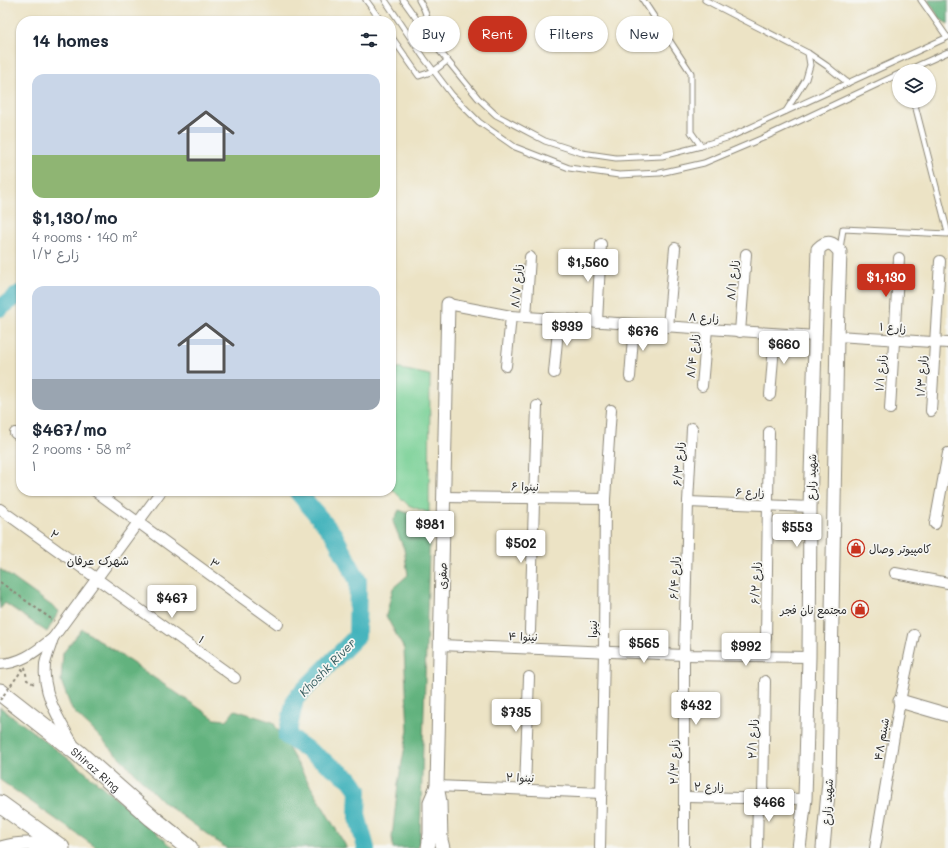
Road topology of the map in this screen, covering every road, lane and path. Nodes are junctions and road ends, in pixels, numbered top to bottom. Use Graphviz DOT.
graph roads {
  1 [pos="366,0"];
  2 [pos="385,0"];
  3 [pos="403,0"];
  4 [pos="419,0"];
  5 [pos="643,0"];
  6 [pos="705,0"];
  7 [pos="921,0"];
  8 [pos="377,16"];
  9 [pos="396,16"];
  10 [pos="396,16"];
  11 [pos="414,16"];
  12 [pos="426,16"];
  13 [pos="947,37"];
  14 [pos="396,43"];
  15 [pos="440,52"];
  16 [pos="948,52"];
  17 [pos="808,53"];
  18 [pos="447,61"];
  19 [pos="921,64"];
  20 [pos="434,71"];
  21 [pos="892,77"];
  22 [pos="848,83"];
  23 [pos="916,108"];
  24 [pos="785,112"];
  25 [pos="700,146"];
  26 [pos="948,234"];
  27 [pos="601,244"];
  28 [pos="675,248"];
  29 [pos="840,252"];
  30 [pos="746,254"];
  31 [pos="530,256"];
  32 [pos="899,258"];
  33 [pos="940,261"];
  34 [pos="448,304"];
  35 [pos="511,316"];
  36 [pos="526,317"];
  37 [pos="559,319"];
  38 [pos="598,322"];
  39 [pos="634,324"];
  40 [pos="668,327"];
  41 [pos="707,329"];
  42 [pos="740,332"];
  43 [pos="775,334"];
  44 [pos="816,336"];
  45 [pos="837,336"];
  46 [pos="894,339"];
  47 [pos="935,342"];
  48 [pos="948,343"];
  49 [pos="506,366"];
  50 [pos="554,373"];
  51 [pos="630,377"];
  52 [pos="702,386"];
  53 [pos="770,395"];
  54 [pos="537,406"];
  55 [pos="890,409"];
  56 [pos="611,410"];
  57 [pos="931,411"];
  58 [pos="692,428"];
  59 [pos="769,432"];
  60 [pos="948,454"];
  61 [pos="946,478"];
  62 [pos="102,496"];
  63 [pos="157,496"];
  64 [pos="444,496"];
  65 [pos="534,498"];
  66 [pos="605,499"];
  67 [pos="688,502"];
  68 [pos="768,505"];
  69 [pos="810,507"];
  70 [pos="0,509"];
  71 [pos="138,522"];
  72 [pos="935,524"];
  73 [pos="895,573"];
  74 [pos="97,578"];
  75 [pos="0,582"];
  76 [pos="948,583"];
  77 [pos="278,624"];
  78 [pos="62,626"];
  79 [pos="530,631"];
  80 [pos="914,635"];
  81 [pos="54,638"];
  82 [pos="766,638"];
  83 [pos="440,645"];
  84 [pos="604,651"];
  85 [pos="684,655"];
  86 [pos="809,657"];
  87 [pos="0,664"];
  88 [pos="530,677"];
  89 [pos="235,678"];
  90 [pos="27,680"];
  91 [pos="765,681"];
  92 [pos="0,692"];
  93 [pos="0,700"];
  94 [pos="900,701"];
  95 [pos="948,715"];
  96 [pos="78,753"];
  97 [pos="437,786"];
  98 [pos="525,789"];
  99 [pos="602,793"];
  100 [pos="685,797"];
  101 [pos="761,798"];
  102 [pos="805,799"];
  103 [pos="0,804"];
  104 [pos="59,847"];
  105 [pos="1,848"];
  106 [pos="189,848"];
  107 [pos="428,848"];
  108 [pos="443,848"];
  109 [pos="600,848"];
  110 [pos="684,848"];
  111 [pos="757,848"];
  112 [pos="799,848"];
  113 [pos="823,848"];
  114 [pos="875,848"];
  1 -- 8 [label="lane"];
  2 -- 9 [label="lane"];
  3 -- 11 [label="lane"];
  4 -- 12 [label="lane"];
  5 -- 25 [label="lane"];
  6 -- 17 [label="lane"];
  7 -- 13 [label="lane"];
  10 -- 20 [label="lane"];
  13 -- 22 [label="lane"];
  14 -- 20 [label="lane"];
  15 -- 18 [label="lane"];
  16 -- 19 [label="lane"];
  17 -- 22 [label="lane"];
  17 -- 24 [label="lane"];
  18 -- 20 [label="lane"];
  18 -- 25 [label="lane"];
  20 -- 21 [label="lane"];
  22 -- 24 [label="lane"];
  23 -- 26 [label="lane"];
  24 -- 25 [label="lane"];
  26 -- 29 [label="lane"];
  27 -- 38 [label="street"];
  28 -- 40 [label="street"];
  29 -- 44 [label="street, شهید زارع"];
  29 -- 45 [label="street, شهید زارع"];
  30 -- 42 [label="street, ۸/۱ زارع"];
  31 -- 36 [label="street, ۸/۷ زارع"];
  32 -- 46 [label="street, ۱/۱ زارع"];
  33 -- 47 [label="street, ۱/۳ زارع"];
  34 -- 35 [label="street, ۸ زارع"];
  34 -- 64 [label="street, صفری"];
  35 -- 36 [label="street, ۸ زارع"];
  35 -- 49 [label="street"];
  36 -- 37 [label="street, ۸ زارع"];
  37 -- 38 [label="street, ۸ زارع"];
  37 -- 50 [label="street"];
  38 -- 39 [label="street, ۸ زارع"];
  39 -- 40 [label="street, ۸ زارع"];
  39 -- 51 [label="street"];
  40 -- 41 [label="street, ۸ زارع"];
  41 -- 42 [label="street, ۸ زارع"];
  41 -- 52 [label="street, ۸/۴ زارع"];
  42 -- 43 [label="street, ۸ زارع"];
  43 -- 44 [label="street, ۸ زارع"];
  43 -- 53 [label="street"];
  44 -- 69 [label="street, شهید زارع"];
  45 -- 46 [label="street, ۱ زارع"];
  45 -- 113 [label="street, شهید زارع"];
  46 -- 47 [label="street, ۱ زارع"];
  46 -- 55 [label="street, ۱/۱ زارع"];
  47 -- 48 [label="street, ۱ زارع"];
  47 -- 57 [label="street, ۱/۳ زارع"];
  54 -- 65 [label="street"];
  56 -- 66 [label="street, نینوا"];
  58 -- 67 [label="street, ۶/۳ زارع"];
  59 -- 68 [label="street, ۶/۲ زارع"];
  60 -- 61 [label="street"];
  61 -- 72 [label="street"];
  62 -- 71 [label="street, ۳"];
  63 -- 71 [label="street"];
  64 -- 65 [label="street, ۶ نینوا"];
  64 -- 83 [label="street, صفری"];
  65 -- 66 [label="street, ۶ نینوا"];
  65 -- 79 [label="street"];
  66 -- 84 [label="street, نینوا"];
  67 -- 68 [label="street, ۶ زارع"];
  67 -- 85 [label="street, ۶/۴ زارع"];
  68 -- 69 [label="street, ۶ زارع"];
  68 -- 82 [label="street, ۶/۲ زارع"];
  69 -- 86 [label="street, شهید زارع"];
  70 -- 74 [label="street, ۲"];
  71 -- 74 [label="street"];
  71 -- 77 [label="street, ۳"];
  73 -- 76 [label="street"];
  74 -- 78 [label="street"];
  74 -- 89 [label="street, ۱"];
  75 -- 78 [label="path"];
  78 -- 81 [label="street"];
  80 -- 94 [label="street, ۴۸ شبنم"];
  81 -- 87 [label="street"];
  81 -- 96 [label="street"];
  83 -- 84 [label="street, ۴ نینوا"];
  83 -- 97 [label="street, صفری"];
  84 -- 85 [label="street, ۴ نینوا"];
  84 -- 99 [label="street, نینوا"];
  85 -- 86 [label="street, ۴ نینوا"];
  85 -- 100 [label="street, ۲/۳ زارع"];
  86 -- 102 [label="street, شهید زارع"];
  88 -- 98 [label="street"];
  90 -- 93 [label="path, bridge"];
  91 -- 101 [label="street, ۲/۱ زارع"];
  92 -- 96 [label="highway, Shiraz Ring"];
  94 -- 95 [label="street"];
  94 -- 114 [label="street, ۴۸ شبنم"];
  96 -- 106 [label="highway, Shiraz Ring"];
  97 -- 98 [label="street, ۲ نینوا"];
  97 -- 107 [label="street"];
  97 -- 108 [label="street, صفری"];
  98 -- 99 [label="street, ۲ نینوا"];
  99 -- 109 [label="street, نینوا"];
  100 -- 101 [label="street, ۲ زارع"];
  100 -- 110 [label="street, ۲/۳ زارع"];
  101 -- 102 [label="street, ۲ زارع"];
  101 -- 111 [label="street, ۲/۱ زارع"];
  102 -- 112 [label="street, شهید زارع"];
  103 -- 104 [label="highway"];
  104 -- 105 [label="street"];
}
